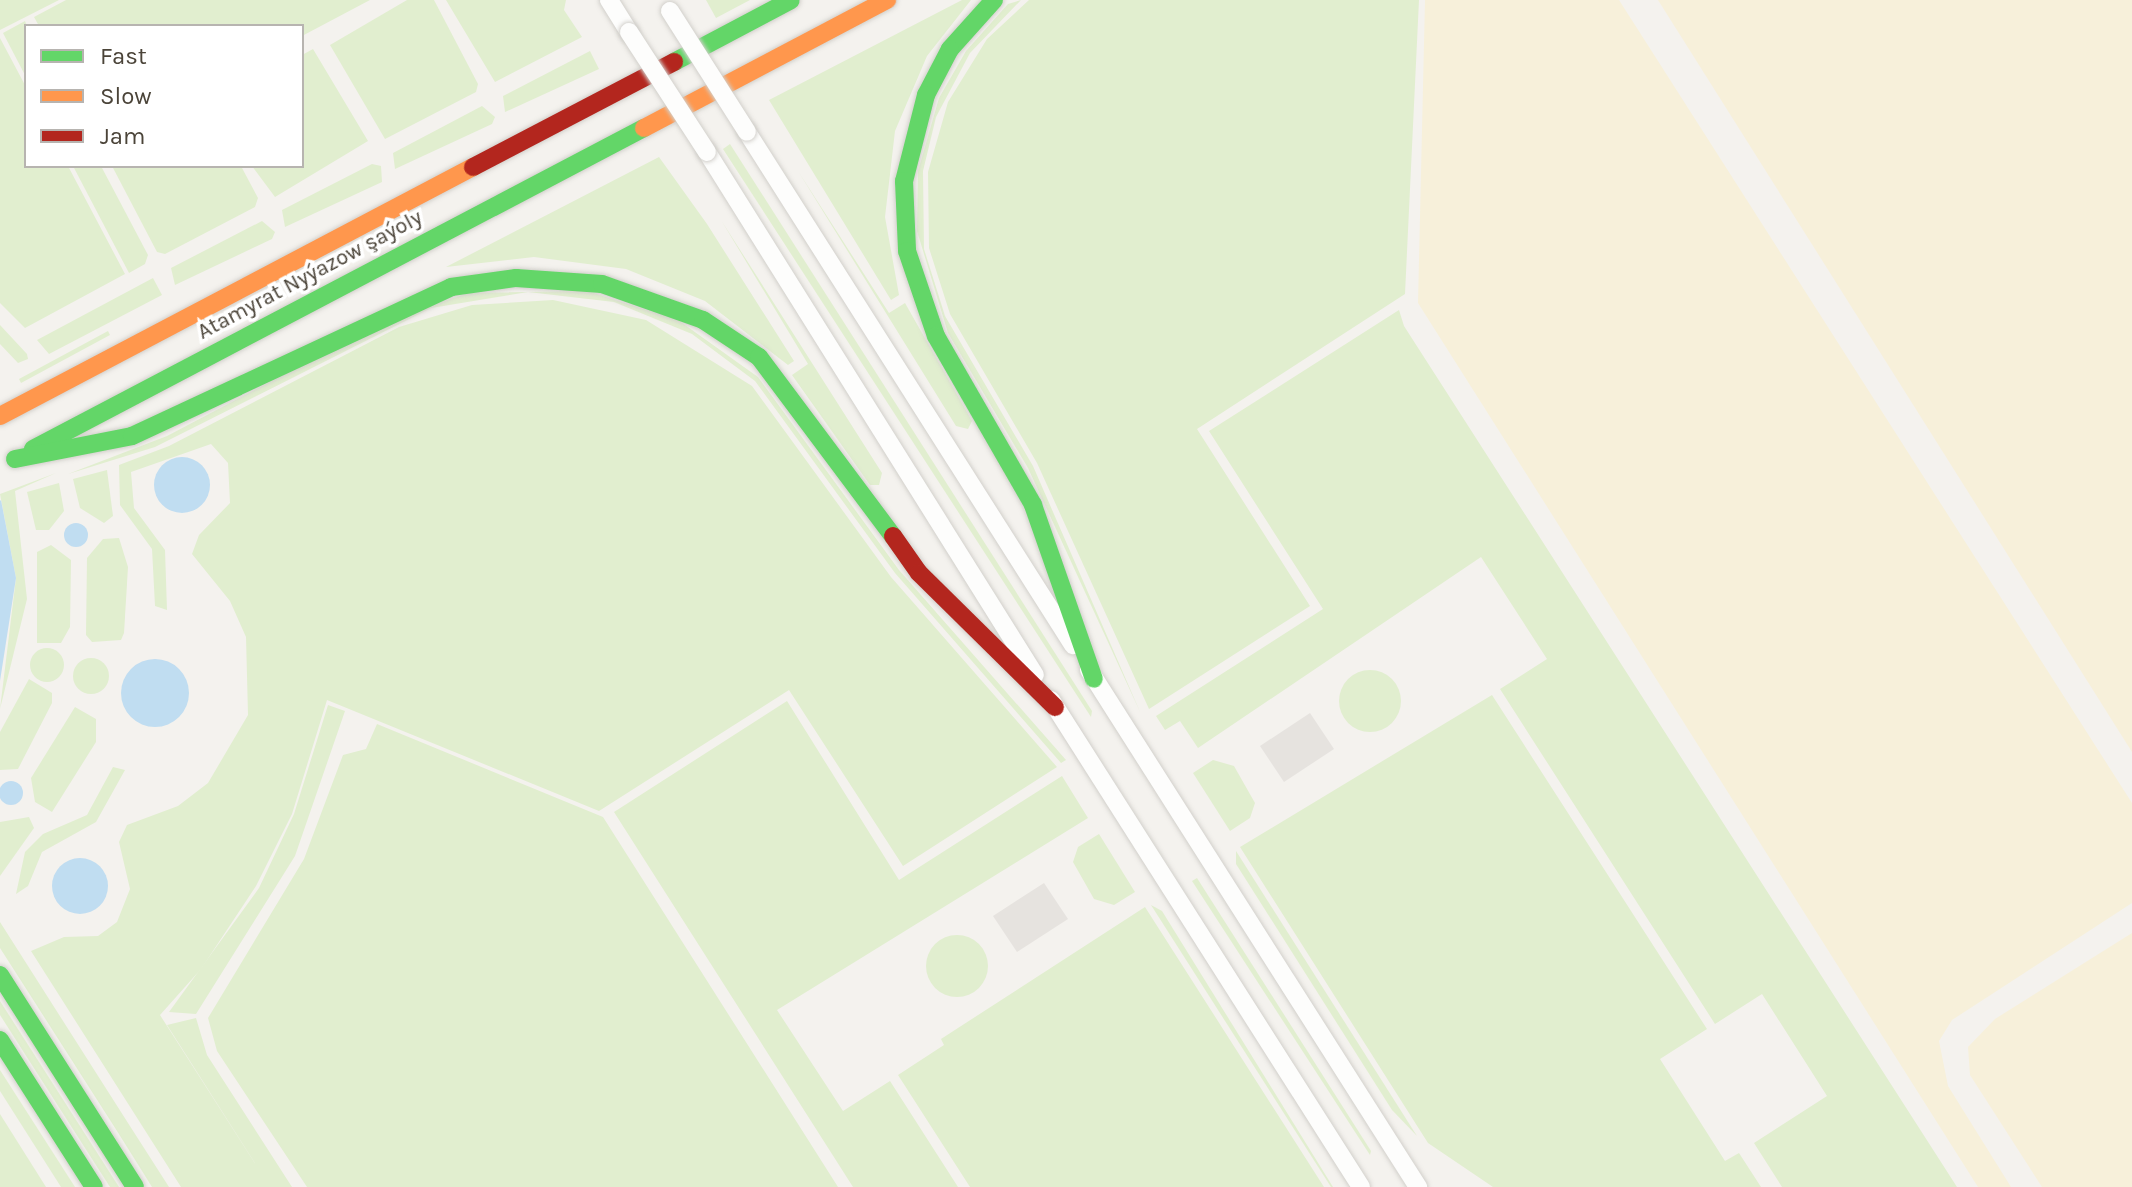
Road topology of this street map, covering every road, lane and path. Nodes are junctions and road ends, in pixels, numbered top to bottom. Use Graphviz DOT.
graph roads {
  1 [pos="609,0"];
  2 [pos="791,0"];
  3 [pos="887,0"];
  4 [pos="994,0"];
  5 [pos="666,6"];
  6 [pos="0,416"];
  7 [pos="7,462"];
  8 [pos="1094,679"];
  9 [pos="1055,707"];
  10 [pos="0,975"];
  11 [pos="0,1040"];
  12 [pos="94,1187"];
  13 [pos="135,1187"];
  14 [pos="1361,1187"];
  15 [pos="1418,1187"];
  1 -- 9 [label="street, bridge"];
  2 -- 6 [label="main road, Atamyrat Nyýazow şaýoly"];
  3 -- 7 [label="main road, Atamyrat Nyýazow şaýoly"];
  4 -- 8 [label="main road"];
  5 -- 8 [label="street, bridge"];
  7 -- 9 [label="main road"];
  8 -- 15 [label="street"];
  9 -- 14 [label="street"];
  10 -- 13 [label="main road"];
  11 -- 12 [label="main road"];
}
